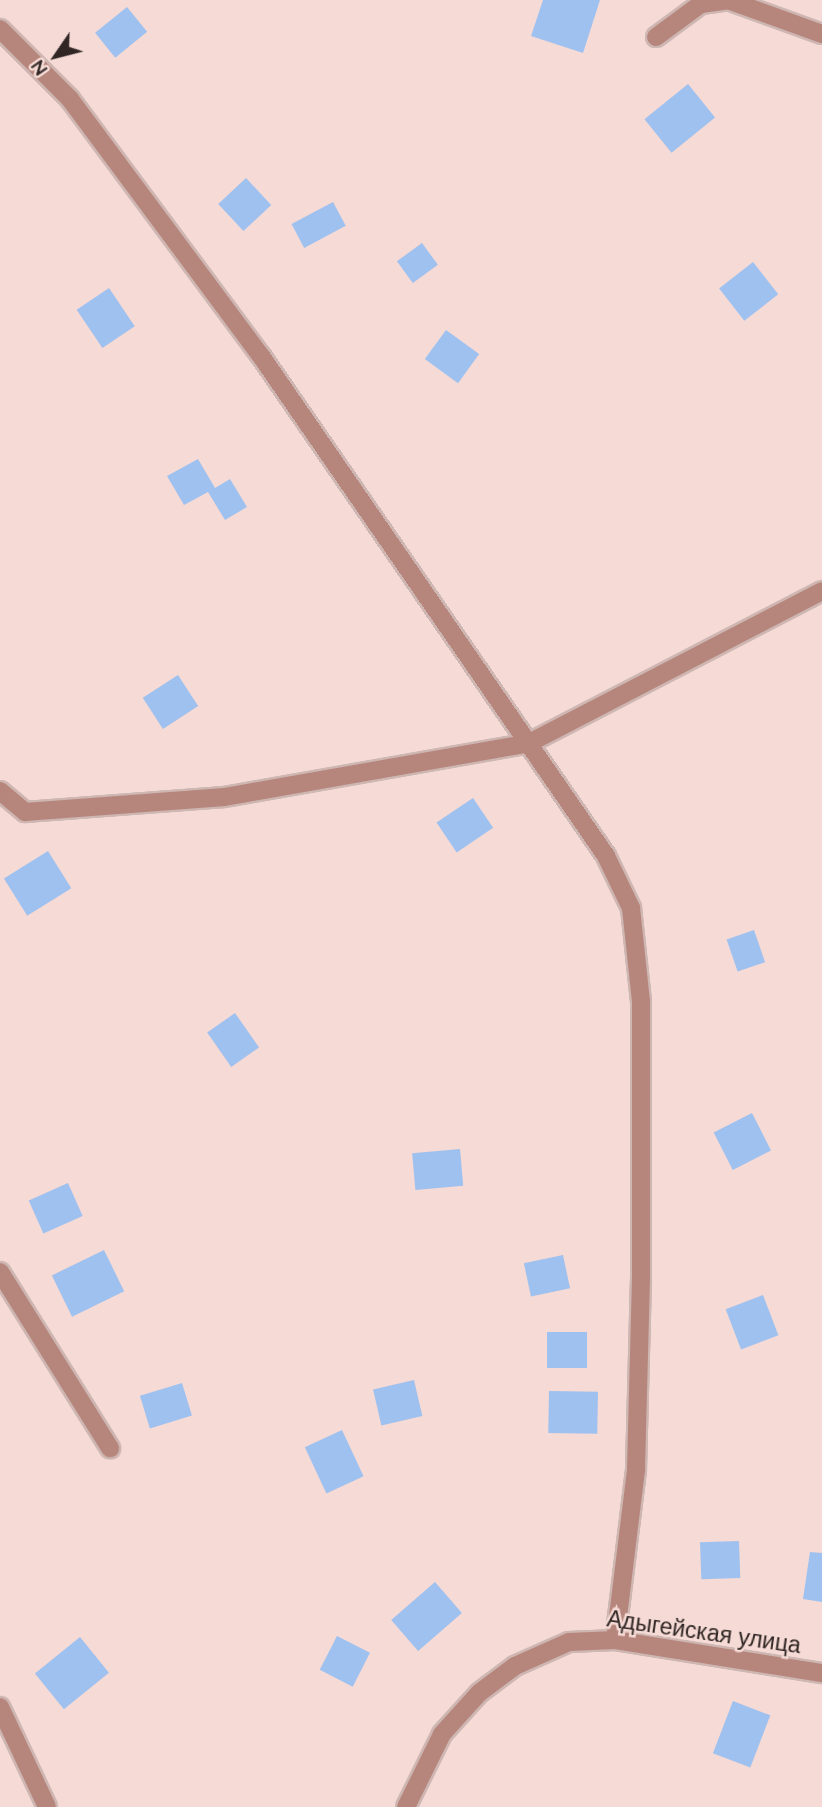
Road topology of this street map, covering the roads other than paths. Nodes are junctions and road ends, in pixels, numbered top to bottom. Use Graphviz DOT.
graph roads {
  1 [pos="0,29"];
  2 [pos="822,34"];
  3 [pos="656,37"];
  4 [pos="822,591"];
  5 [pos="529,743"];
  6 [pos="0,791"];
  7 [pos="0,1272"];
  8 [pos="5,1293"];
  9 [pos="110,1448"];
  10 [pos="615,1640"];
  11 [pos="822,1673"];
  12 [pos="0,1707"];
  13 [pos="47,1807"];
  14 [pos="406,1807"];
  1 -- 5 [label="street"];
  2 -- 3 [label="street"];
  4 -- 5 [label="street"];
  5 -- 6 [label="street"];
  5 -- 10 [label="street"];
  7 -- 8 [label="street"];
  8 -- 9 [label="street"];
  10 -- 11 [label="street, Адыгейская улица"];
  10 -- 14 [label="street, Адыгейская улица"];
  12 -- 13 [label="street"];
}
